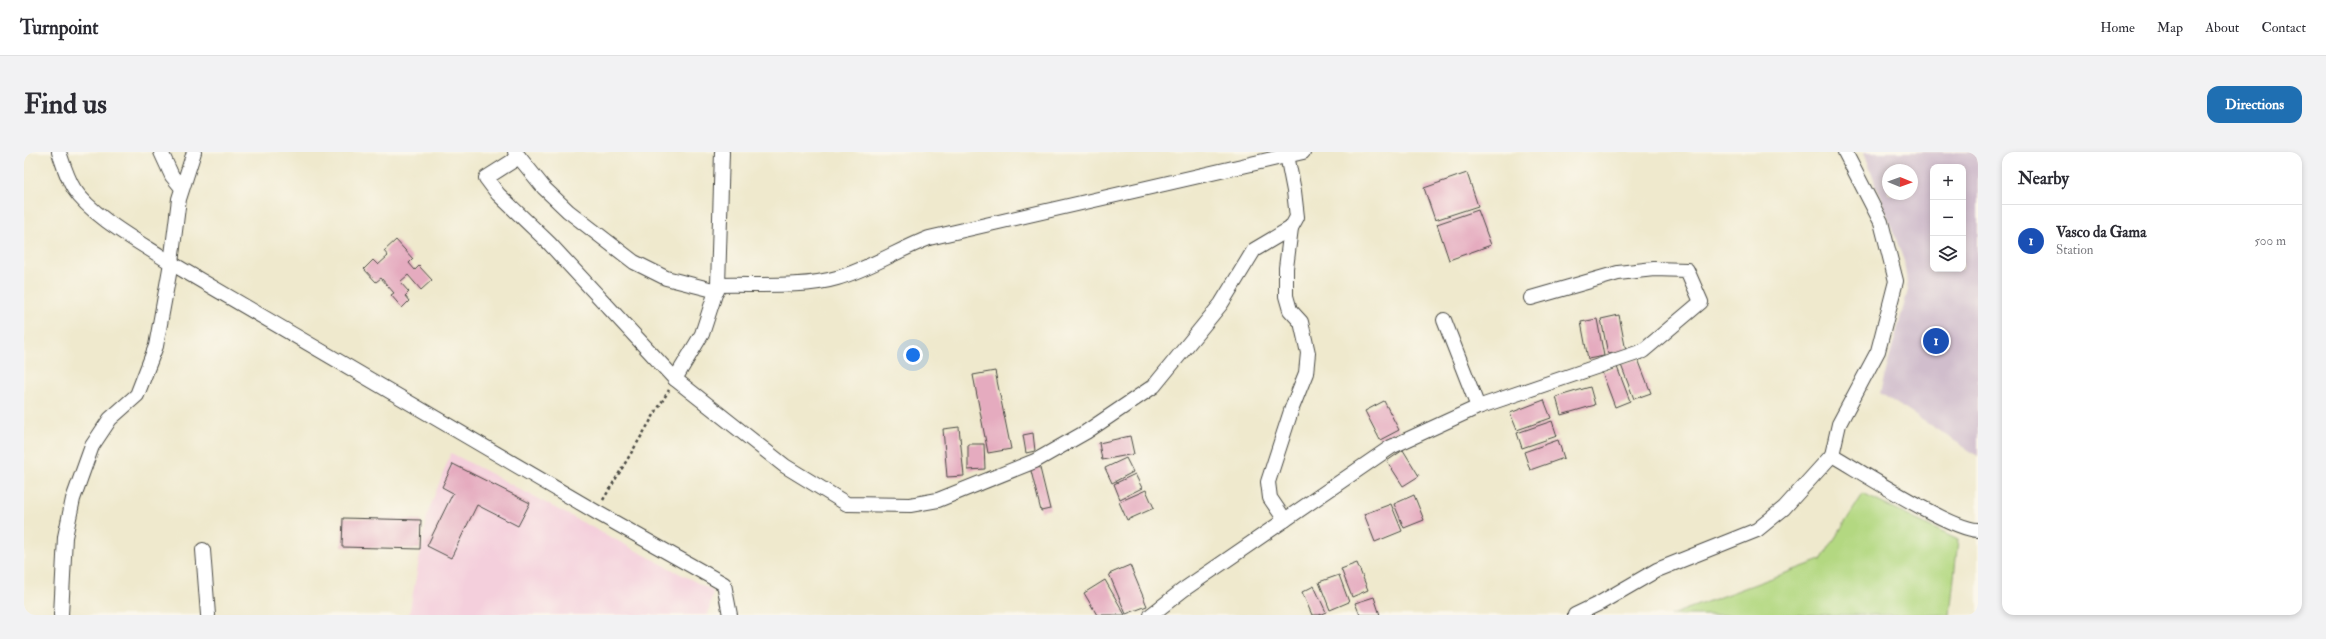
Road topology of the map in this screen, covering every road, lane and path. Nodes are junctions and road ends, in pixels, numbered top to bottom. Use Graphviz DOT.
graph roads {
  1 [pos="59,152"];
  2 [pos="161,152"];
  3 [pos="194,152"];
  4 [pos="722,152"];
  5 [pos="1303,152"];
  6 [pos="1845,152"];
  7 [pos="517,154"];
  8 [pos="1287,155"];
  9 [pos="182,188"];
  10 [pos="1291,228"];
  11 [pos="171,263"];
  12 [pos="718,288"];
  13 [pos="1531,298"];
  14 [pos="1444,320"];
  15 [pos="675,379"];
  16 [pos="1478,407"];
  17 [pos="1832,455"];
  18 [pos="596,512"];
  19 [pos="1285,520"];
  20 [pos="1978,530"];
  21 [pos="204,550"];
  22 [pos="61,615"];
  23 [pos="208,615"];
  24 [pos="730,615"];
  25 [pos="1150,615"];
  26 [pos="1575,615"];
  1 -- 11 [label="street"];
  2 -- 9 [label="street"];
  3 -- 9 [label="street"];
  4 -- 12 [label="street"];
  5 -- 8 [label="street"];
  6 -- 17 [label="street"];
  7 -- 12 [label="street"];
  7 -- 15 [label="street"];
  8 -- 10 [label="street"];
  8 -- 12 [label="street"];
  9 -- 11 [label="street"];
  10 -- 15 [label="street"];
  10 -- 19 [label="street"];
  11 -- 18 [label="street"];
  11 -- 22 [label="street"];
  12 -- 15 [label="street"];
  13 -- 16 [label="street"];
  14 -- 16 [label="street"];
  15 -- 18 [label="path"];
  16 -- 19 [label="street"];
  17 -- 20 [label="street"];
  17 -- 26 [label="street"];
  18 -- 24 [label="street"];
  19 -- 25 [label="street"];
  21 -- 23 [label="street"];
}
